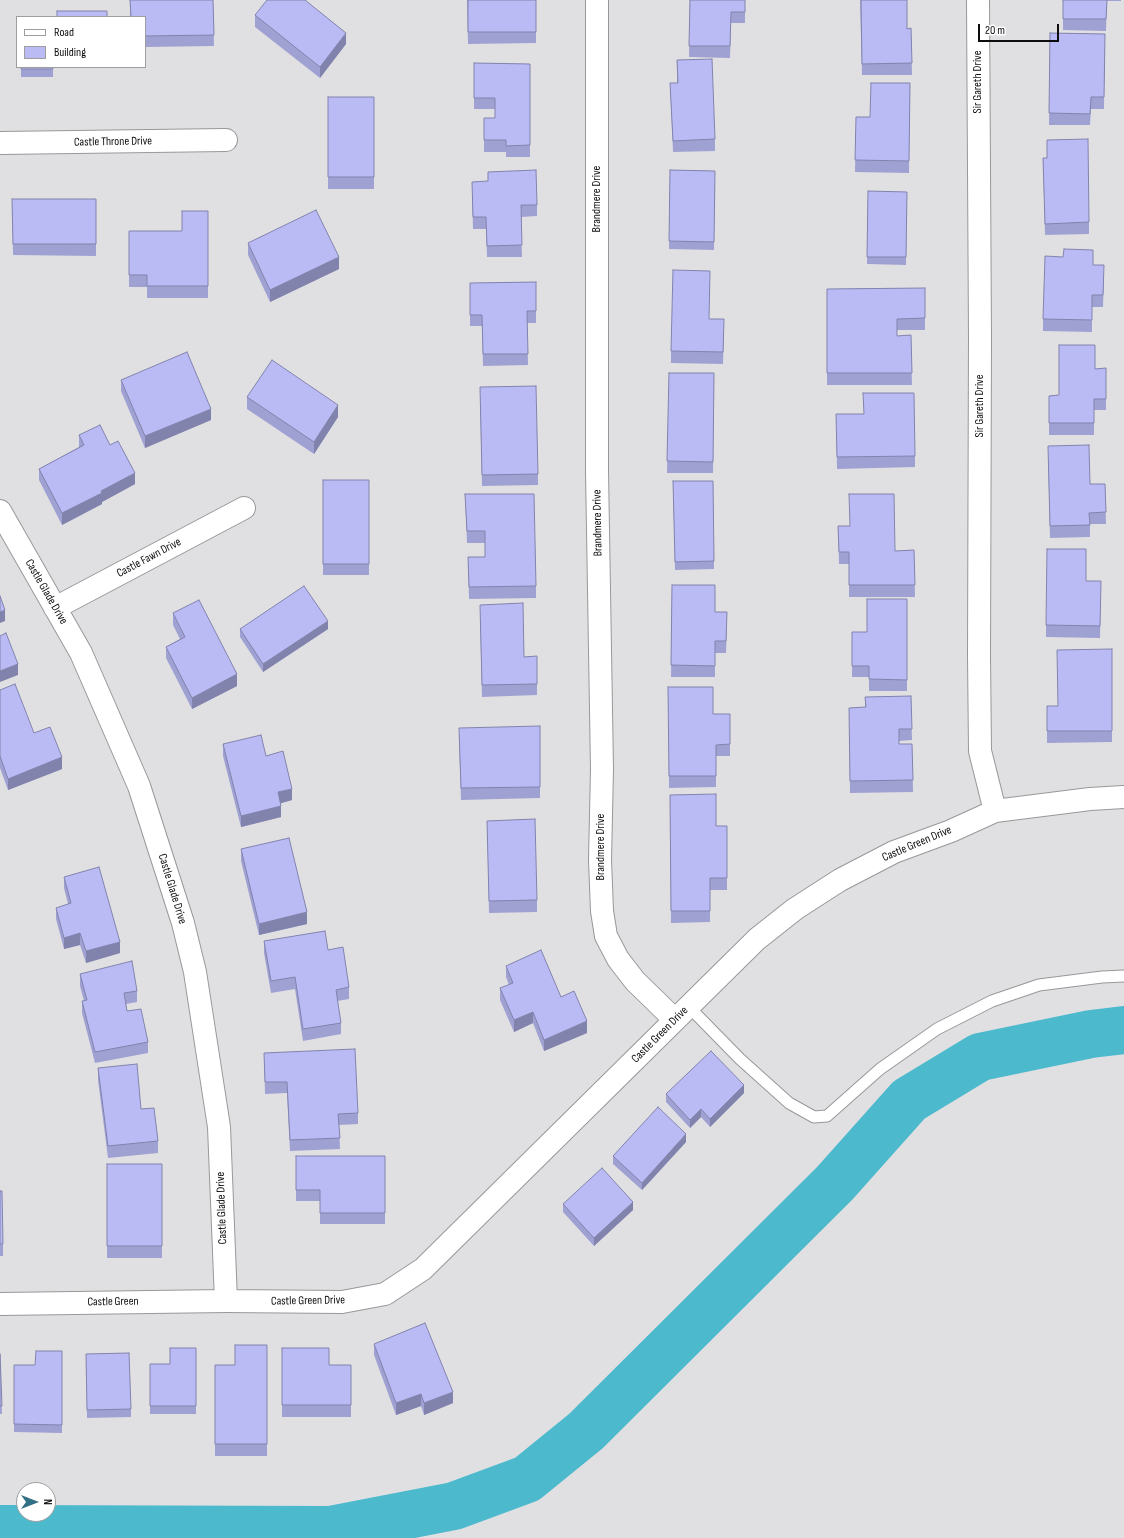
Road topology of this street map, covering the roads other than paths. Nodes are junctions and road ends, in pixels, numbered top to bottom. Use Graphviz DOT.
graph roads {
  1 [pos="597,0"];
  2 [pos="978,0"];
  3 [pos="226,140"];
  4 [pos="0,143"];
  5 [pos="244,508"];
  6 [pos="0,511"];
  7 [pos="55,608"];
  8 [pos="1124,797"];
  9 [pos="995,811"];
  10 [pos="1124,976"];
  11 [pos="682,1013"];
  12 [pos="226,1301"];
  13 [pos="0,1304"];
  1 -- 11 [label="street, Brandmere Drive"];
  2 -- 9 [label="street, Sir Gareth Drive"];
  3 -- 4 [label="street, Castle Throne Drive"];
  5 -- 7 [label="street, Castle Fawn Drive"];
  6 -- 7 [label="street, Castle Glade Drive"];
  7 -- 12 [label="street, Castle Glade Drive"];
  8 -- 9 [label="street, Castle Green Drive"];
  9 -- 11 [label="street, Castle Green Drive"];
  10 -- 11 [label="lane"];
  11 -- 12 [label="street, Castle Green Drive"];
  12 -- 13 [label="street, Castle Green"];
}
